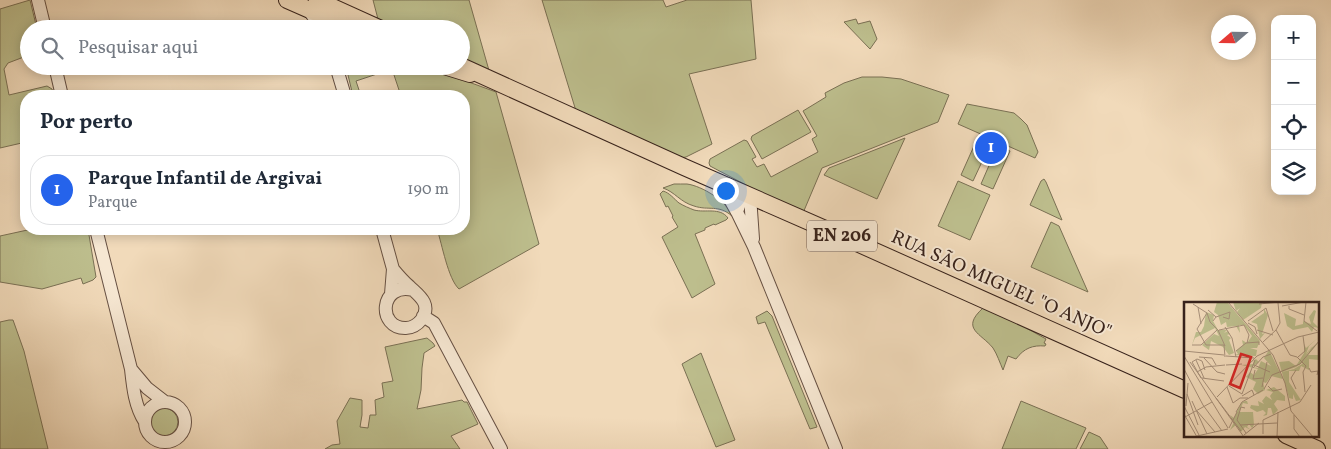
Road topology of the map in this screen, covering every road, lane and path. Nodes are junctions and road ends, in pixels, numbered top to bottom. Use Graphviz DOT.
graph roads {
  1 [pos="38,0"];
  2 [pos="288,0"];
  3 [pos="313,5"];
  4 [pos="43,20"];
  5 [pos="319,20"];
  6 [pos="338,20"];
  7 [pos="470,70"];
  8 [pos="470,74"];
  9 [pos="57,75"];
  10 [pos="340,75"];
  11 [pos="498,83"];
  12 [pos="61,90"];
  13 [pos="344,90"];
  14 [pos="722,183"];
  15 [pos="749,196"];
  16 [pos="778,208"];
  17 [pos="737,212"];
  18 [pos="752,219"];
  19 [pos="98,235"];
  20 [pos="384,235"];
  21 [pos="754,247"];
  22 [pos="393,269"];
  23 [pos="413,290"];
  24 [pos="391,294"];
  25 [pos="431,317"];
  26 [pos="413,327"];
  27 [pos="440,335"];
  28 [pos="131,369"];
  29 [pos="1184,390"];
  30 [pos="165,402"];
  31 [pos="146,426"];
  32 [pos="1288,436"];
  33 [pos="169,445"];
  34 [pos="150,449"];
  35 [pos="501,449"];
  36 [pos="836,449"];
  37 [pos="1316,449"];
  1 -- 4 [label="street"];
  2 -- 3 [label="main road"];
  3 -- 5 [label="street"];
  3 -- 6 [label="main road"];
  7 -- 11 [label="main road, RUA SÃO MIGUEL \"O ANJO\" / EN 206"];
  8 -- 11 [label="main road, RUA SÃO MIGUEL \"O ANJO\" / EN 206"];
  9 -- 12 [label="street"];
  10 -- 13 [label="street"];
  11 -- 14 [label="main road, RUA SÃO MIGUEL \"O ANJO\" / EN 206"];
  14 -- 15 [label="main road, RUA SÃO MIGUEL \"O ANJO\" / EN 206"];
  14 -- 17 [label="street"];
  15 -- 16 [label="main road, RUA SÃO MIGUEL \"O ANJO\" / EN 206"];
  15 -- 17 [label="street"];
  15 -- 18 [label="street"];
  16 -- 18 [label="street"];
  16 -- 29 [label="main road, RUA SÃO MIGUEL \"O ANJO\" / EN 206"];
  17 -- 21 [label="street"];
  18 -- 21 [label="street"];
  19 -- 28 [label="street"];
  20 -- 22 [label="street"];
  21 -- 36 [label="street"];
  22 -- 23 [label="street"];
  22 -- 24 [label="street"];
  23 -- 24 [label="street"];
  23 -- 25 [label="street"];
  24 -- 26 [label="street"];
  25 -- 26 [label="street"];
  25 -- 27 [label="street"];
  26 -- 27 [label="street"];
  27 -- 35 [label="street"];
  28 -- 30 [label="street"];
  28 -- 31 [label="street"];
  30 -- 31 [label="street"];
  30 -- 33 [label="street"];
  31 -- 33 [label="street"];
  31 -- 34 [label="street"];
  32 -- 37 [label="main road"];
}
